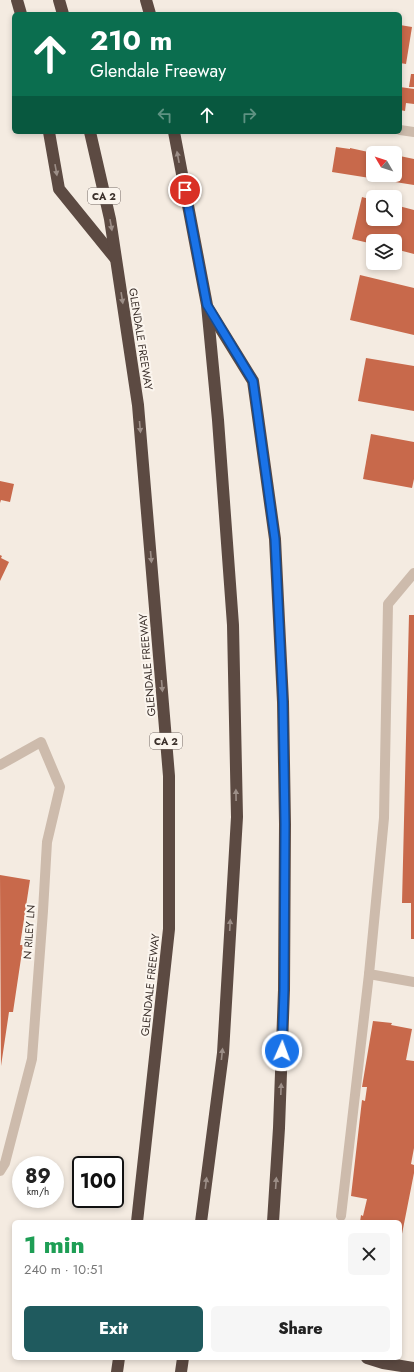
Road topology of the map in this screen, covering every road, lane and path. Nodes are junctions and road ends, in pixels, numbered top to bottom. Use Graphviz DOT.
graph roads {
  1 [pos="18,0"];
  2 [pos="59,0"];
  3 [pos="146,0"];
  4 [pos="21,12"];
  5 [pos="62,12"];
  6 [pos="149,12"];
  7 [pos="402,130"];
  8 [pos="414,132"];
  9 [pos="49,134"];
  10 [pos="90,134"];
  11 [pos="174,134"];
  12 [pos="116,260"];
  13 [pos="207,305"];
  14 [pos="414,573"];
  15 [pos="0,765"];
  16 [pos="369,974"];
  17 [pos="414,982"];
  18 [pos="0,1171"];
  19 [pos="341,1216"];
  20 [pos="137,1220"];
  21 [pos="201,1220"];
  22 [pos="273,1220"];
  23 [pos="119,1360"];
  24 [pos="183,1360"];
  25 [pos="373,1360"];
  26 [pos="414,1368"];
  27 [pos="117,1372"];
  28 [pos="181,1372"];
  1 -- 4 [label="highway"];
  2 -- 5 [label="highway"];
  3 -- 6 [label="highway"];
  7 -- 8 [label="lane"];
  9 -- 12 [label="highway, one-way"];
  10 -- 12 [label="highway, GLENDALE FREEWAY / CA 2, one-way"];
  13 -- 11 [label="highway, one-way"];
  12 -- 20 [label="highway, GLENDALE FREEWAY / CA 2, one-way"];
  21 -- 13 [label="highway, one-way"];
  22 -- 13 [label="highway, one-way"];
  14 -- 16 [label="lane"];
  15 -- 18 [label="lane, N RILEY LN"];
  16 -- 17 [label="lane"];
  16 -- 19 [label="lane"];
  23 -- 27 [label="highway"];
  24 -- 28 [label="highway"];
  25 -- 26 [label="highway"];
}
